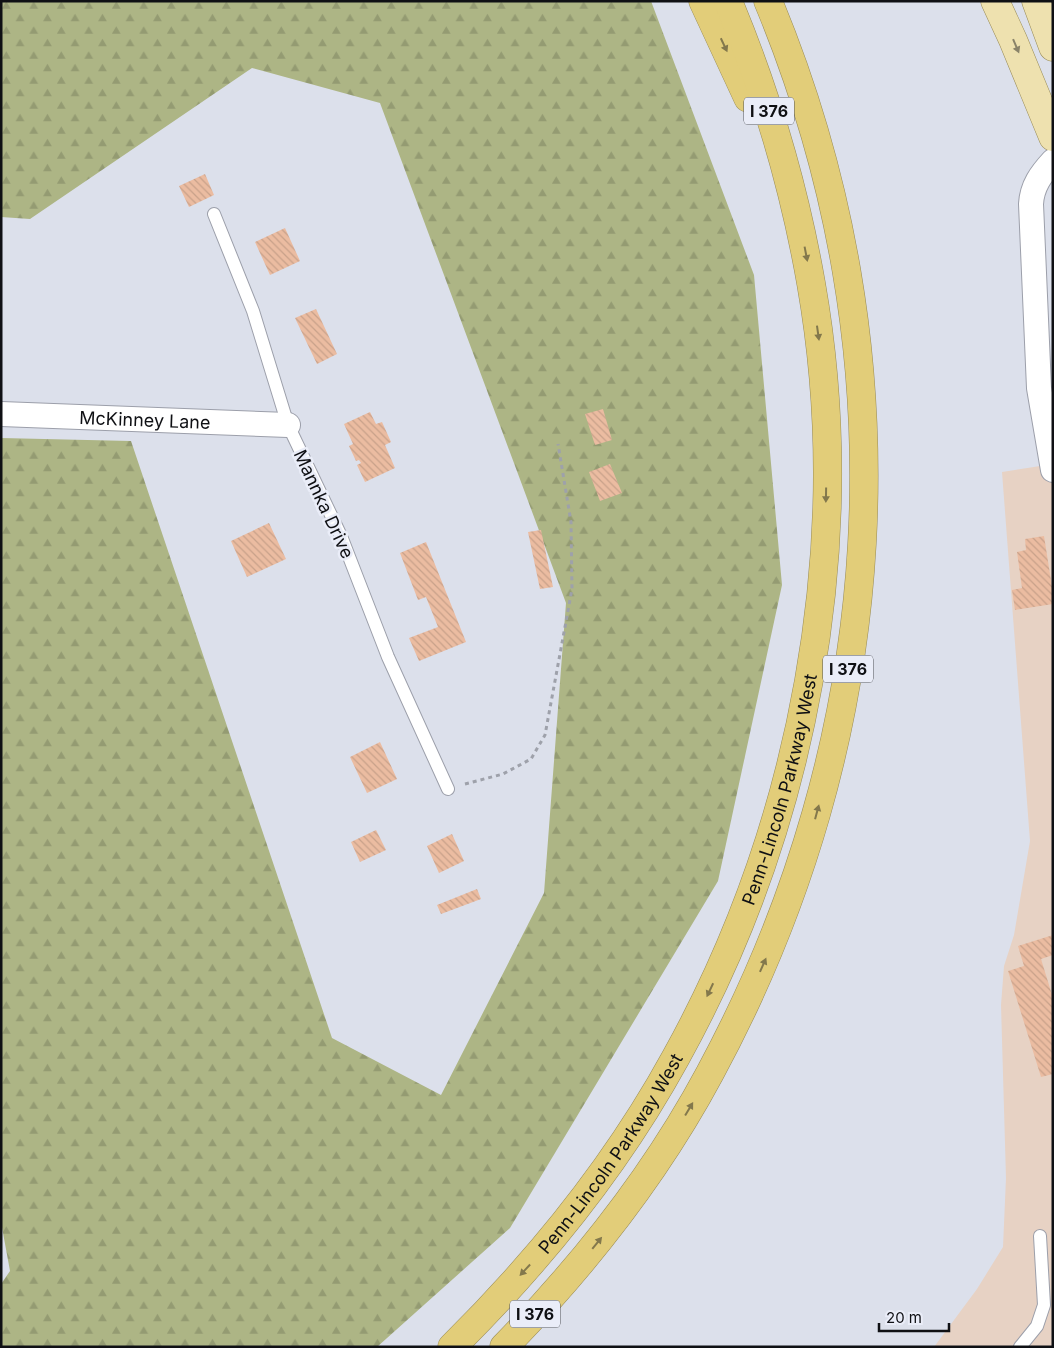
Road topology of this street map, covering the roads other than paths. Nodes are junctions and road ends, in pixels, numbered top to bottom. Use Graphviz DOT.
graph roads {
  1 [pos="703,1"];
  2 [pos="728,1"];
  3 [pos="768,1"];
  4 [pos="995,1"];
  5 [pos="1036,1"];
  6 [pos="1053,47"];
  7 [pos="1053,137"];
  8 [pos="1053,161"];
  9 [pos="214,214"];
  10 [pos="800,225"];
  11 [pos="1,414"];
  12 [pos="288,425"];
  13 [pos="1053,470"];
  14 [pos="448,789"];
  15 [pos="1040,1236"];
  16 [pos="452,1347"];
  17 [pos="504,1347"];
  18 [pos="1020,1347"];
  1 -- 10 [label="highway, one-way"];
  2 -- 10 [label="highway, Penn-Lincoln Parkway West / I 376"];
  17 -- 3 [label="highway, I 376, one-way"];
  4 -- 7 [label="main road, one-way"];
  5 -- 6 [label="main road"];
  8 -- 13 [label="street"];
  9 -- 12 [label="lane, Mannka Drive"];
  10 -- 16 [label="highway, Penn-Lincoln Parkway West / I 376, one-way"];
  11 -- 12 [label="street, McKinney Lane"];
  12 -- 14 [label="lane, Mannka Drive"];
  15 -- 18 [label="lane"];
}
